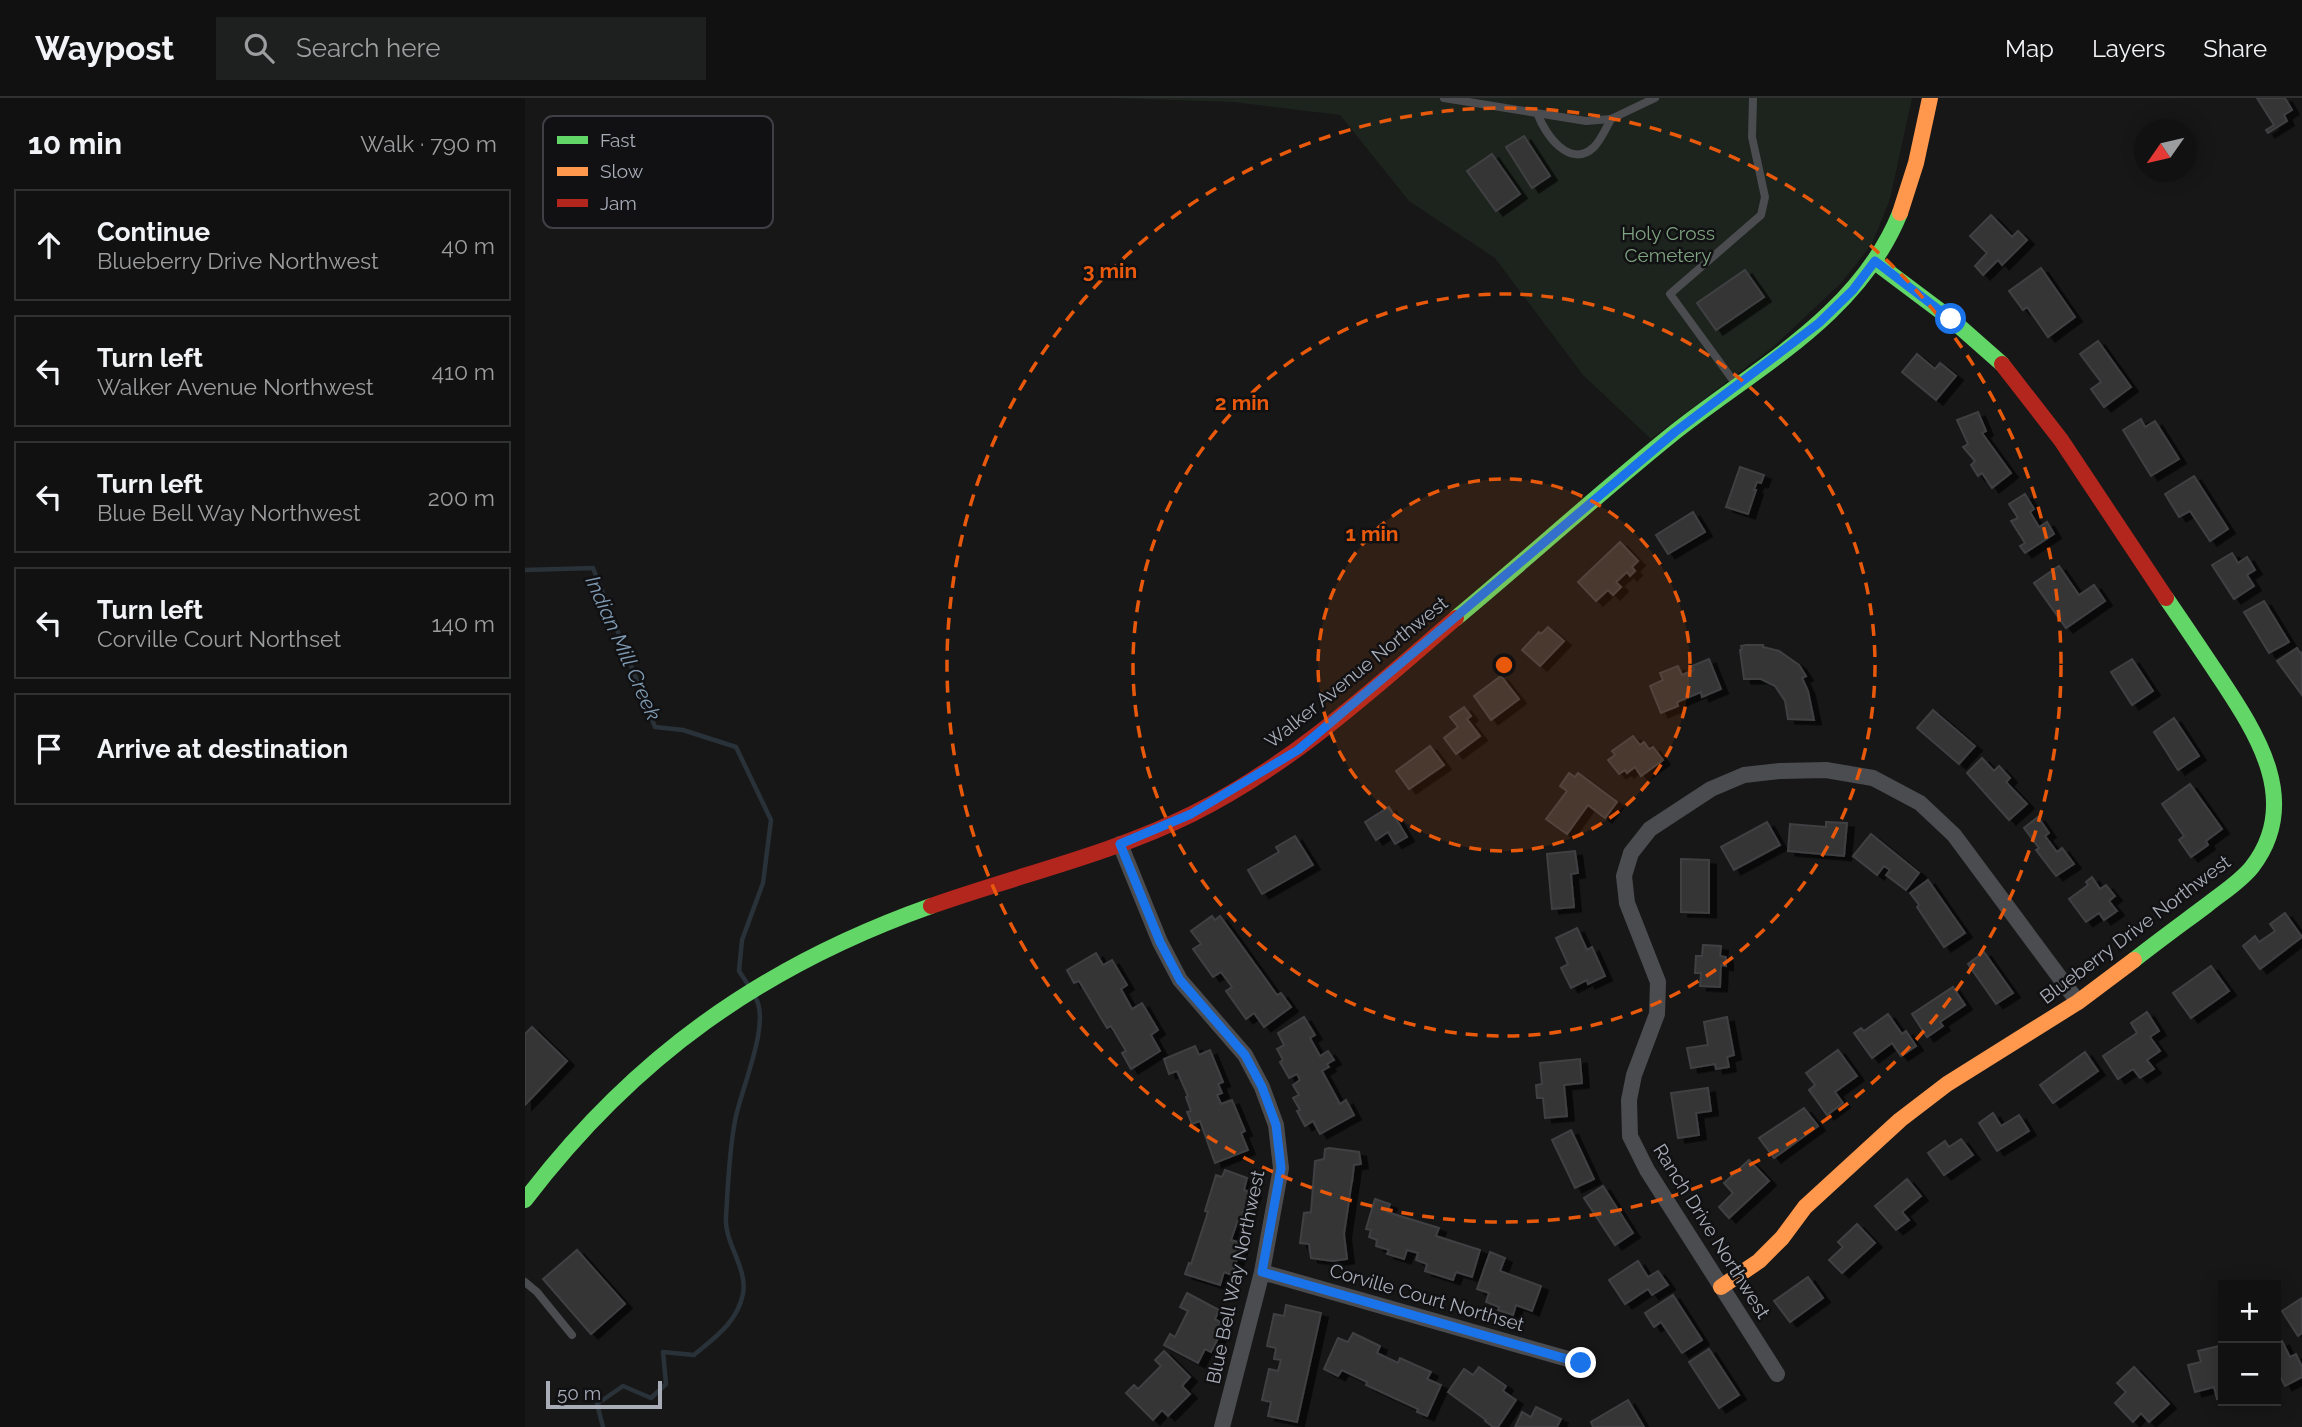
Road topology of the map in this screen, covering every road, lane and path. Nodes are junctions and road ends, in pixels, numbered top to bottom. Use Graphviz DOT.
graph roads {
  1 [pos="1444,98"];
  2 [pos="1654,98"];
  3 [pos="1753,98"];
  4 [pos="1930,98"];
  5 [pos="1538,115"];
  6 [pos="1611,119"];
  7 [pos="1875,261"];
  8 [pos="1737,386"];
  9 [pos="1120,844"];
  10 [pos="2078,1002"];
  11 [pos="525,1200"];
  12 [pos="1262,1272"];
  13 [pos="525,1282"];
  14 [pos="1721,1287"];
  15 [pos="572,1335"];
  16 [pos="1581,1363"];
  17 [pos="1777,1374"];
  18 [pos="1222,1427"];
  1 -- 5 [label="lane"];
  2 -- 6 [label="lane"];
  3 -- 8 [label="lane"];
  4 -- 7 [label="main road, Walker Avenue Northwest"];
  5 -- 6 [label="lane"];
  5 -- 6 [label="lane"];
  7 -- 8 [label="main road, Walker Avenue Northwest"];
  7 -- 10 [label="main road, Blueberry Drive Northwest"];
  8 -- 9 [label="main road, Walker Avenue Northwest"];
  9 -- 11 [label="main road, Walker Avenue Northwest"];
  9 -- 12 [label="street, Blue Bell Way Northwest"];
  10 -- 14 [label="main road, Blueberry Drive Northwest"];
  10 -- 14 [label="street, Ranch Drive Northwest"];
  12 -- 16 [label="street, Corville Court Northset"];
  12 -- 18 [label="street, Blue Bell Way Northwest"];
  13 -- 15 [label="lane"];
  14 -- 17 [label="street, Ranch Drive Northwest"];
}
